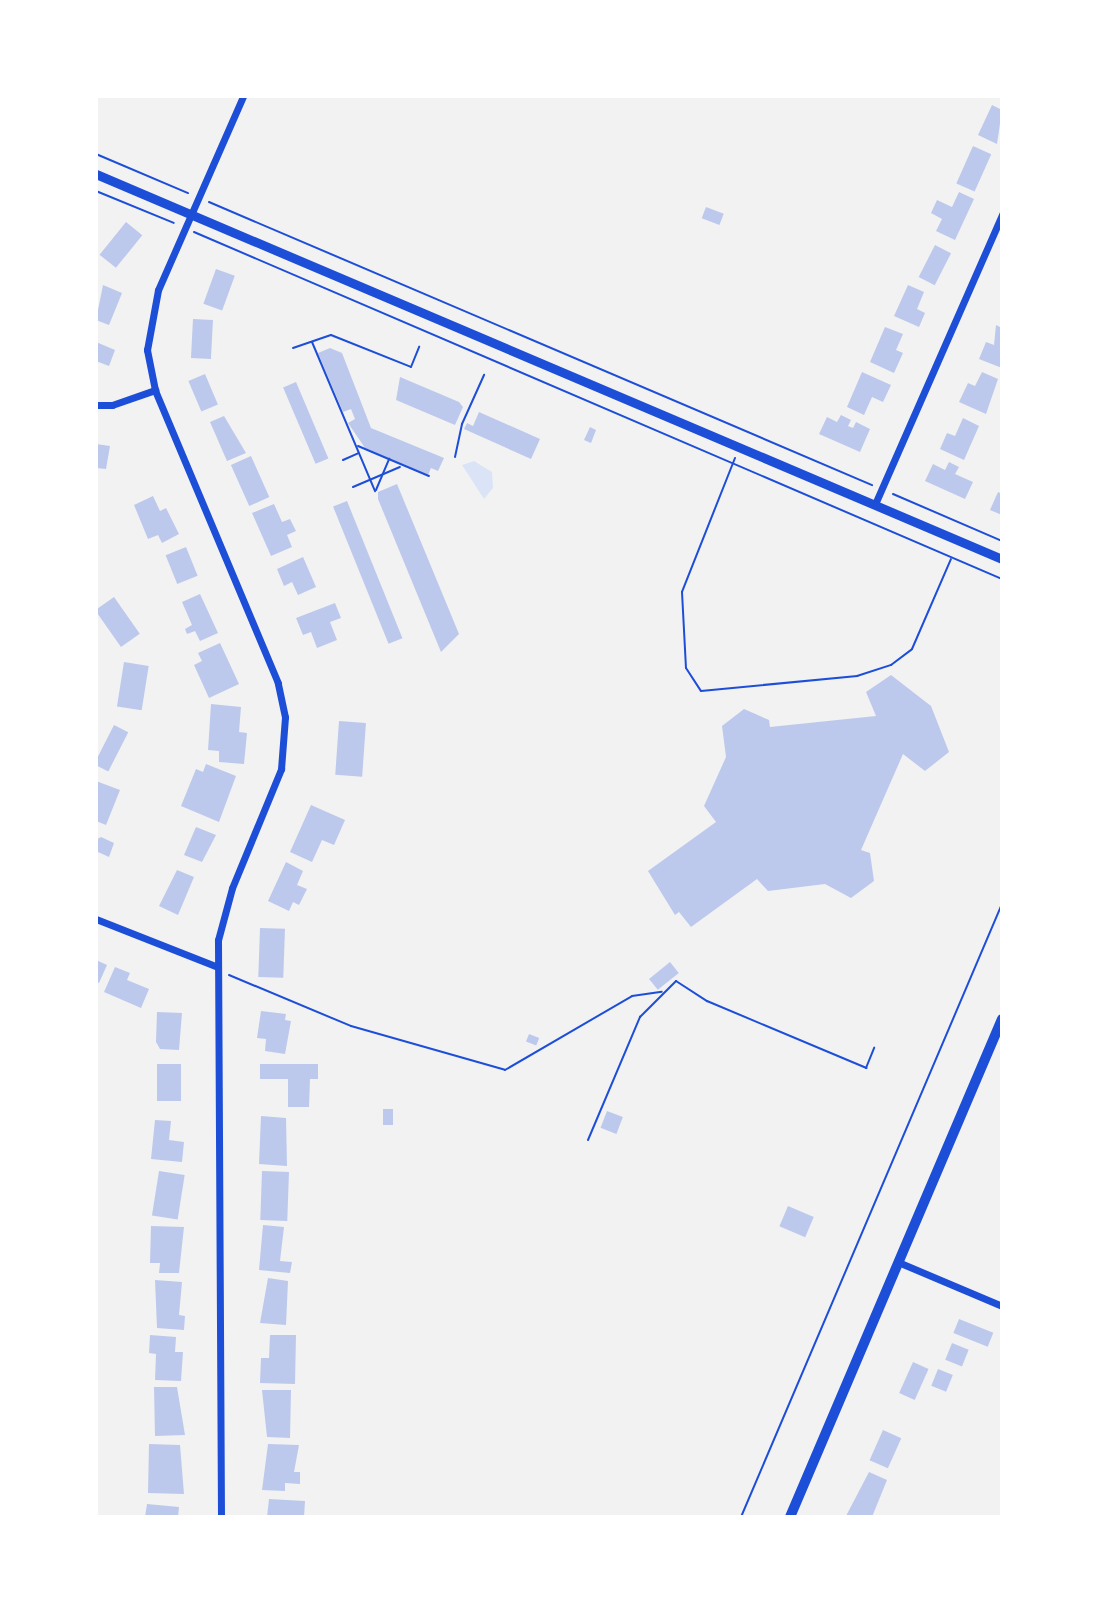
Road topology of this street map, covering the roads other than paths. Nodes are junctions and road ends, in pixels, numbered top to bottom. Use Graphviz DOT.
graph roads {
  1 [pos="243,96"];
  2 [pos="96,174"];
  3 [pos="191,214"];
  4 [pos="1002,214"];
  5 [pos="155,390"];
  6 [pos="96,405"];
  7 [pos="875,504"];
  8 [pos="1002,559"];
  9 [pos="96,919"];
  10 [pos="218,967"];
  11 [pos="1002,1019"];
  12 [pos="898,1262"];
  13 [pos="1002,1306"];
  14 [pos="221,1517"];
  15 [pos="790,1517"];
  1 -- 3 [label="street"];
  2 -- 3 [label="street"];
  3 -- 5 [label="street"];
  3 -- 7 [label="street"];
  4 -- 7 [label="street"];
  5 -- 6 [label="street"];
  5 -- 10 [label="street"];
  7 -- 8 [label="street"];
  9 -- 10 [label="street"];
  10 -- 14 [label="street"];
  11 -- 12 [label="main road"];
  12 -- 13 [label="street"];
  12 -- 15 [label="main road"];
}
